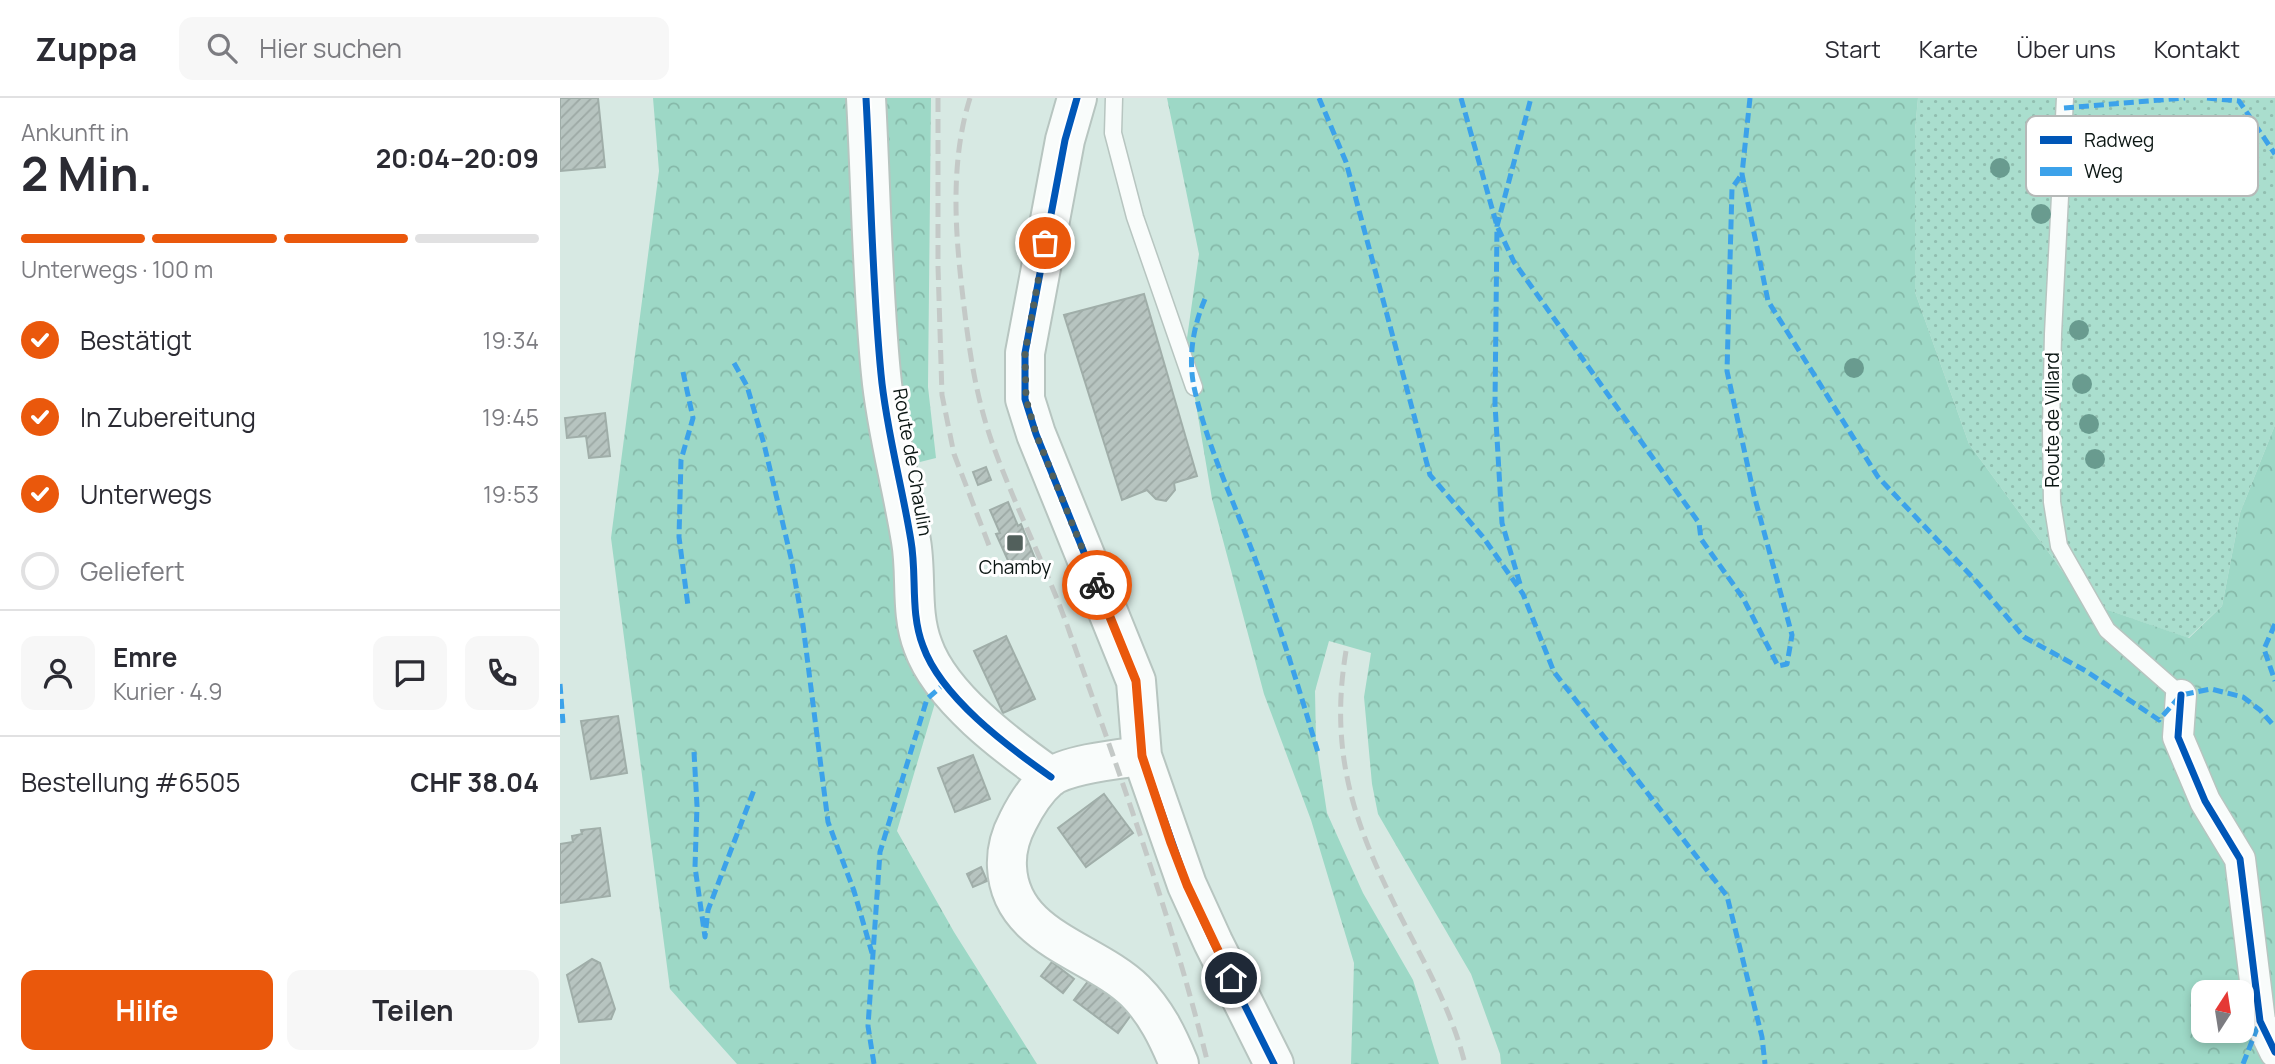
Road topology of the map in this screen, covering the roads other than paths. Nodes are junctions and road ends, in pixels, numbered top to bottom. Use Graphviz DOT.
graph roads {
  1 [pos="866,98"];
  2 [pos="1077,98"];
  3 [pos="1114,98"];
  4 [pos="2065,98"];
  5 [pos="2064,116"];
  6 [pos="2060,196"];
  7 [pos="1194,387"];
  8 [pos="2181,695"];
  9 [pos="1142,756"];
  10 [pos="1051,777"];
  11 [pos="2275,1052"];
  12 [pos="1179,1064"];
  13 [pos="1274,1064"];
  1 -- 10 [label="street, Route de Chaulin"];
  2 -- 9 [label="street"];
  3 -- 7 [label="lane"];
  4 -- 5 [label="lane, Route de Villard"];
  6 -- 8 [label="lane, Route de Villard"];
  8 -- 11 [label="street"];
  9 -- 10 [label="street"];
  9 -- 13 [label="street"];
  10 -- 12 [label="street"];
}
